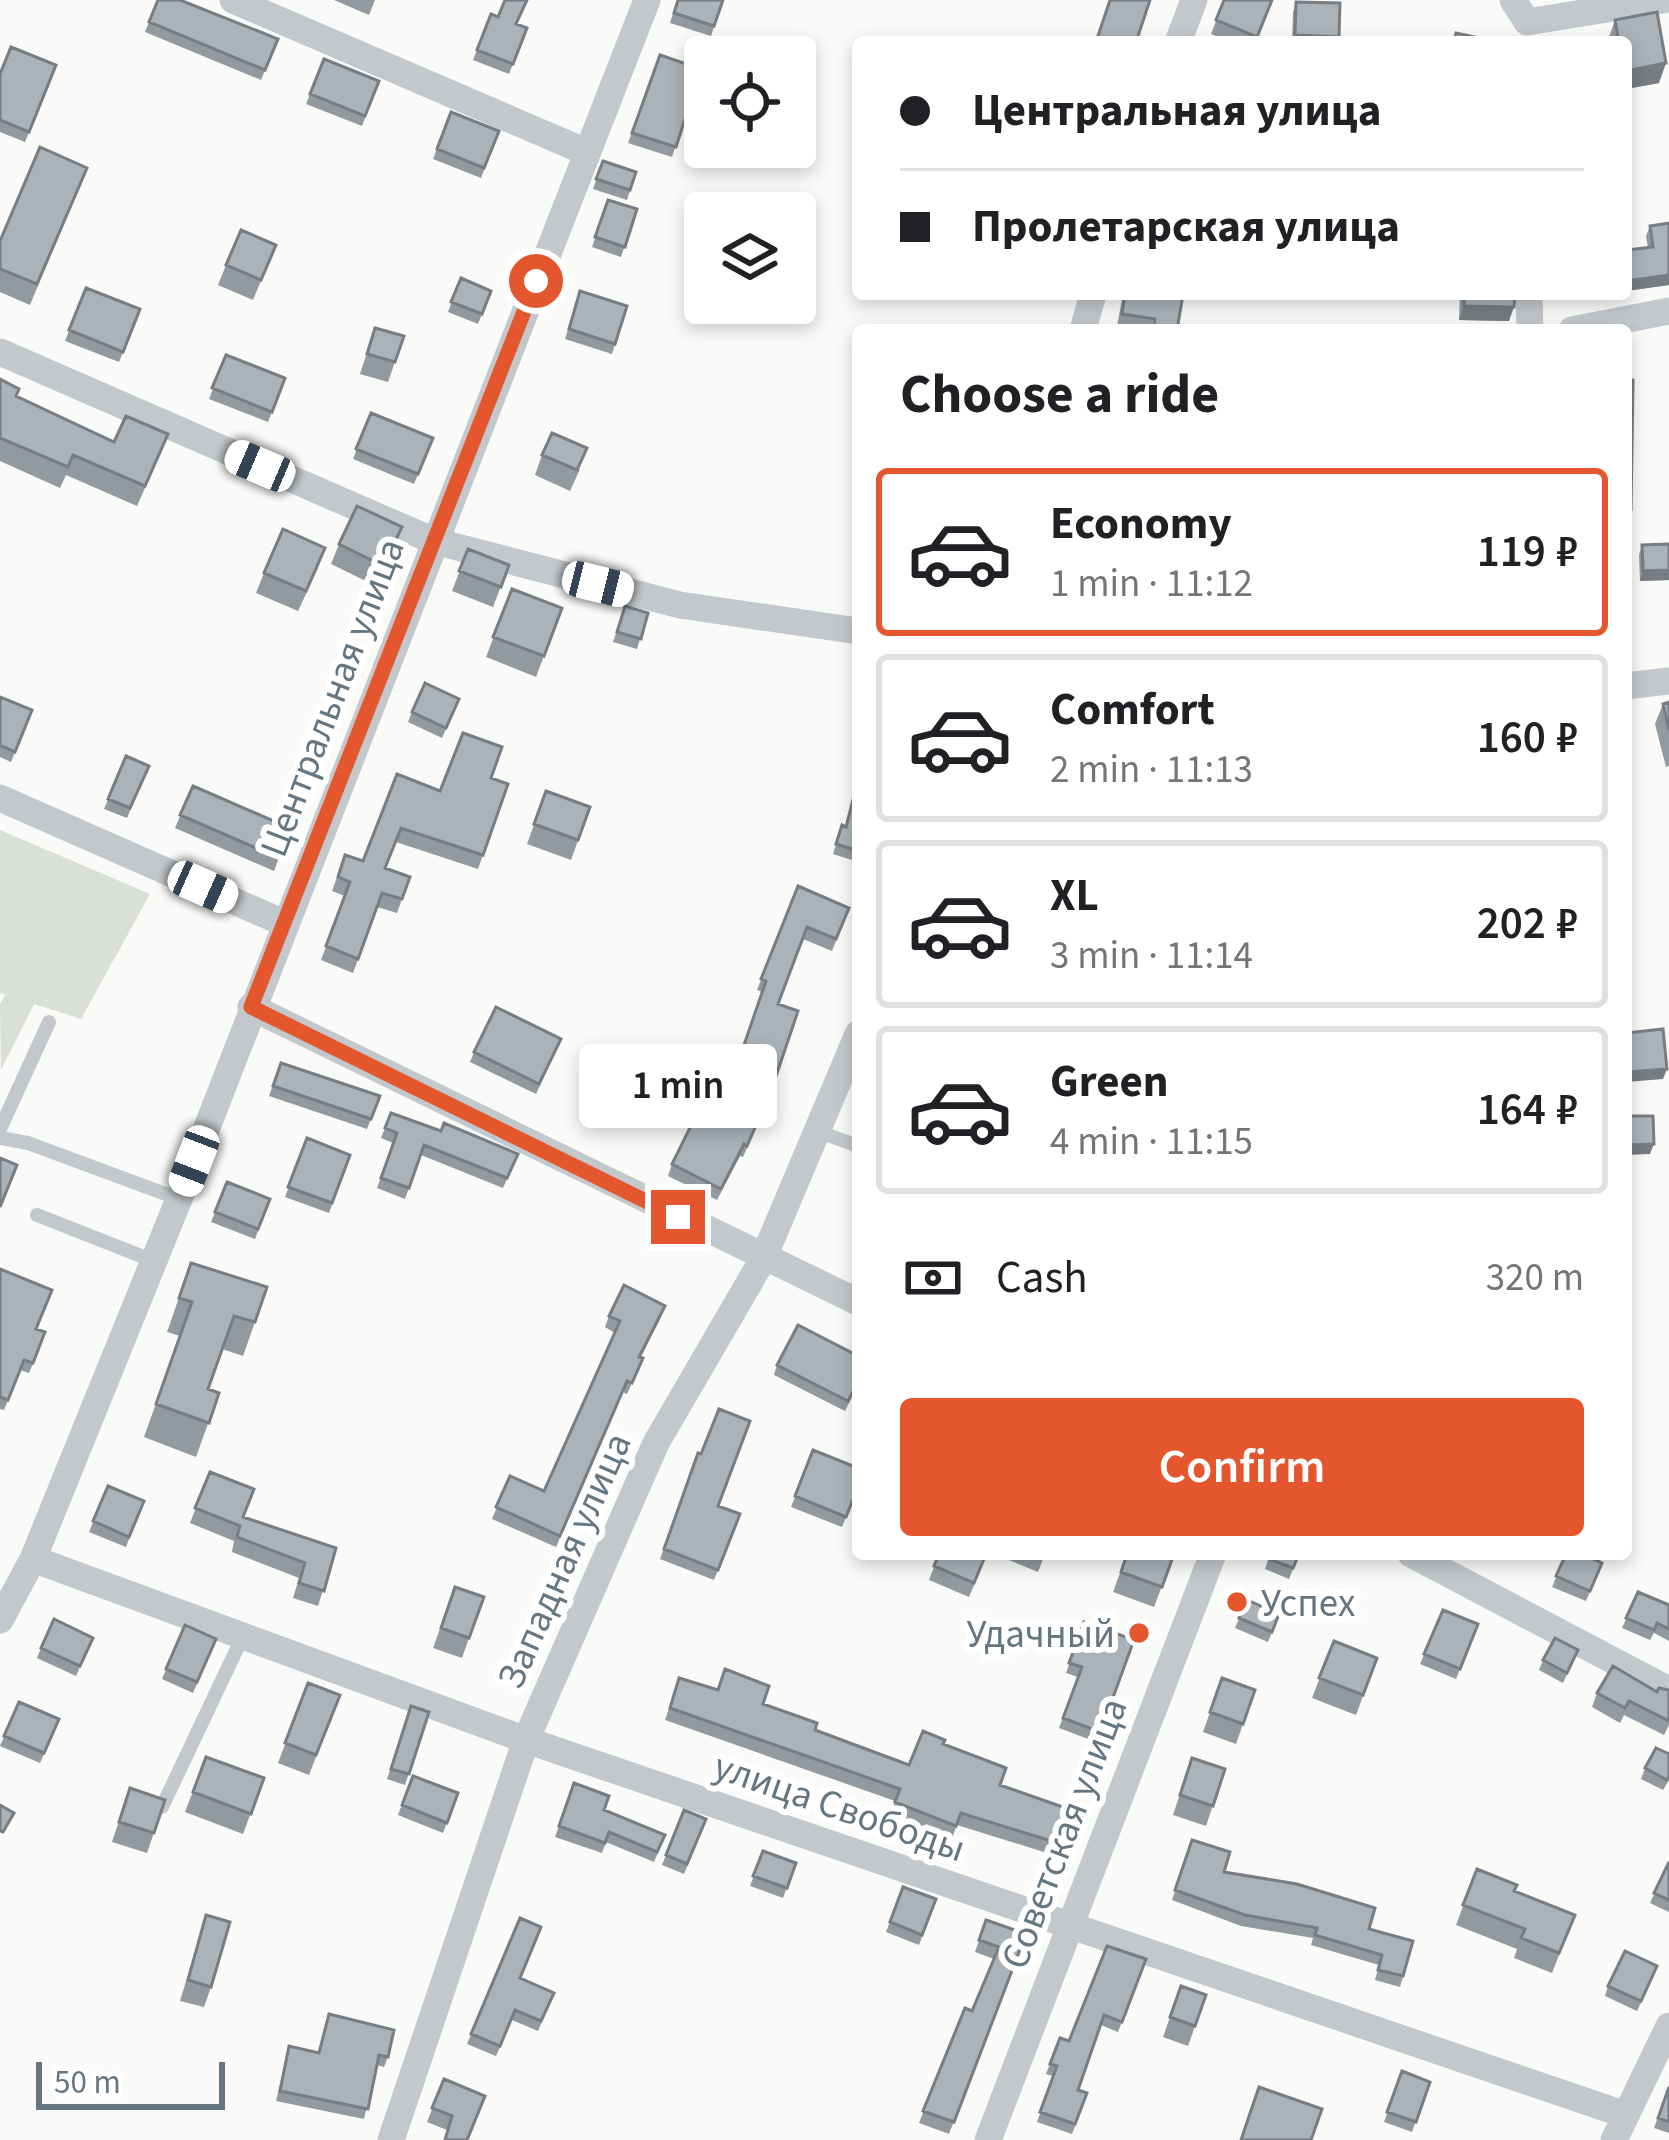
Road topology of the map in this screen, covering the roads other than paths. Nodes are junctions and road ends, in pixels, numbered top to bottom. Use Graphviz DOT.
graph roads {
  1 [pos="233,0"];
  2 [pos="647,0"];
  3 [pos="1194,0"];
  4 [pos="1663,0"];
  5 [pos="1522,22"];
  6 [pos="1180,36"];
  7 [pos="586,152"];
  8 [pos="1669,310"];
  9 [pos="1601,324"];
  10 [pos="0,352"];
  11 [pos="434,542"];
  12 [pos="852,630"];
  13 [pos="1669,681"];
  14 [pos="1632,685"];
  15 [pos="0,798"];
  16 [pos="284,923"];
  17 [pos="251,1007"];
  18 [pos="49,1022"];
  19 [pos="852,1048"];
  20 [pos="817,1131"];
  21 [pos="0,1133"];
  22 [pos="852,1144"];
  23 [pos="179,1199"];
  24 [pos="38,1216"];
  25 [pos="763,1259"];
  26 [pos="154,1261"];
  27 [pos="852,1299"];
  28 [pos="32,1559"];
  29 [pos="1211,1560"];
  30 [pos="1422,1560"];
  31 [pos="0,1620"];
  32 [pos="243,1636"];
  33 [pos="1669,1690"];
  34 [pos="526,1740"];
  35 [pos="162,1807"];
  36 [pos="1068,1925"];
  37 [pos="1669,2026"];
  38 [pos="1620,2128"];
  39 [pos="392,2140"];
  40 [pos="988,2140"];
  1 -- 7 [label="street"];
  2 -- 7 [label="street, Центральная улица"];
  3 -- 6 [label="street"];
  4 -- 5 [label="street"];
  7 -- 11 [label="street, Центральная улица"];
  8 -- 9 [label="street"];
  10 -- 11 [label="street"];
  11 -- 12 [label="street"];
  11 -- 16 [label="street, Центральная улица"];
  13 -- 14 [label="street"];
  15 -- 16 [label="street"];
  16 -- 17 [label="street, Центральная улица"];
  17 -- 23 [label="street, Центральная улица"];
  17 -- 25 [label="street"];
  18 -- 21 [label="lane"];
  19 -- 20 [label="street, Западная улица"];
  20 -- 22 [label="lane"];
  20 -- 25 [label="street, Западная улица"];
  21 -- 23 [label="lane"];
  23 -- 26 [label="street, Центральная улица"];
  24 -- 26 [label="lane"];
  25 -- 27 [label="street"];
  25 -- 34 [label="street, Западная улица"];
  26 -- 28 [label="street, Центральная улица"];
  28 -- 31 [label="street, Центральная улица"];
  28 -- 32 [label="street, улица Свободы"];
  29 -- 36 [label="street, Советская улица"];
  30 -- 33 [label="street"];
  32 -- 34 [label="street, улица Свободы"];
  32 -- 35 [label="lane"];
  34 -- 36 [label="street, улица Свободы"];
  34 -- 39 [label="street, Западная улица"];
  36 -- 38 [label="street, улица Свободы"];
  36 -- 40 [label="street, Советская улица"];
  37 -- 38 [label="street"];
}
